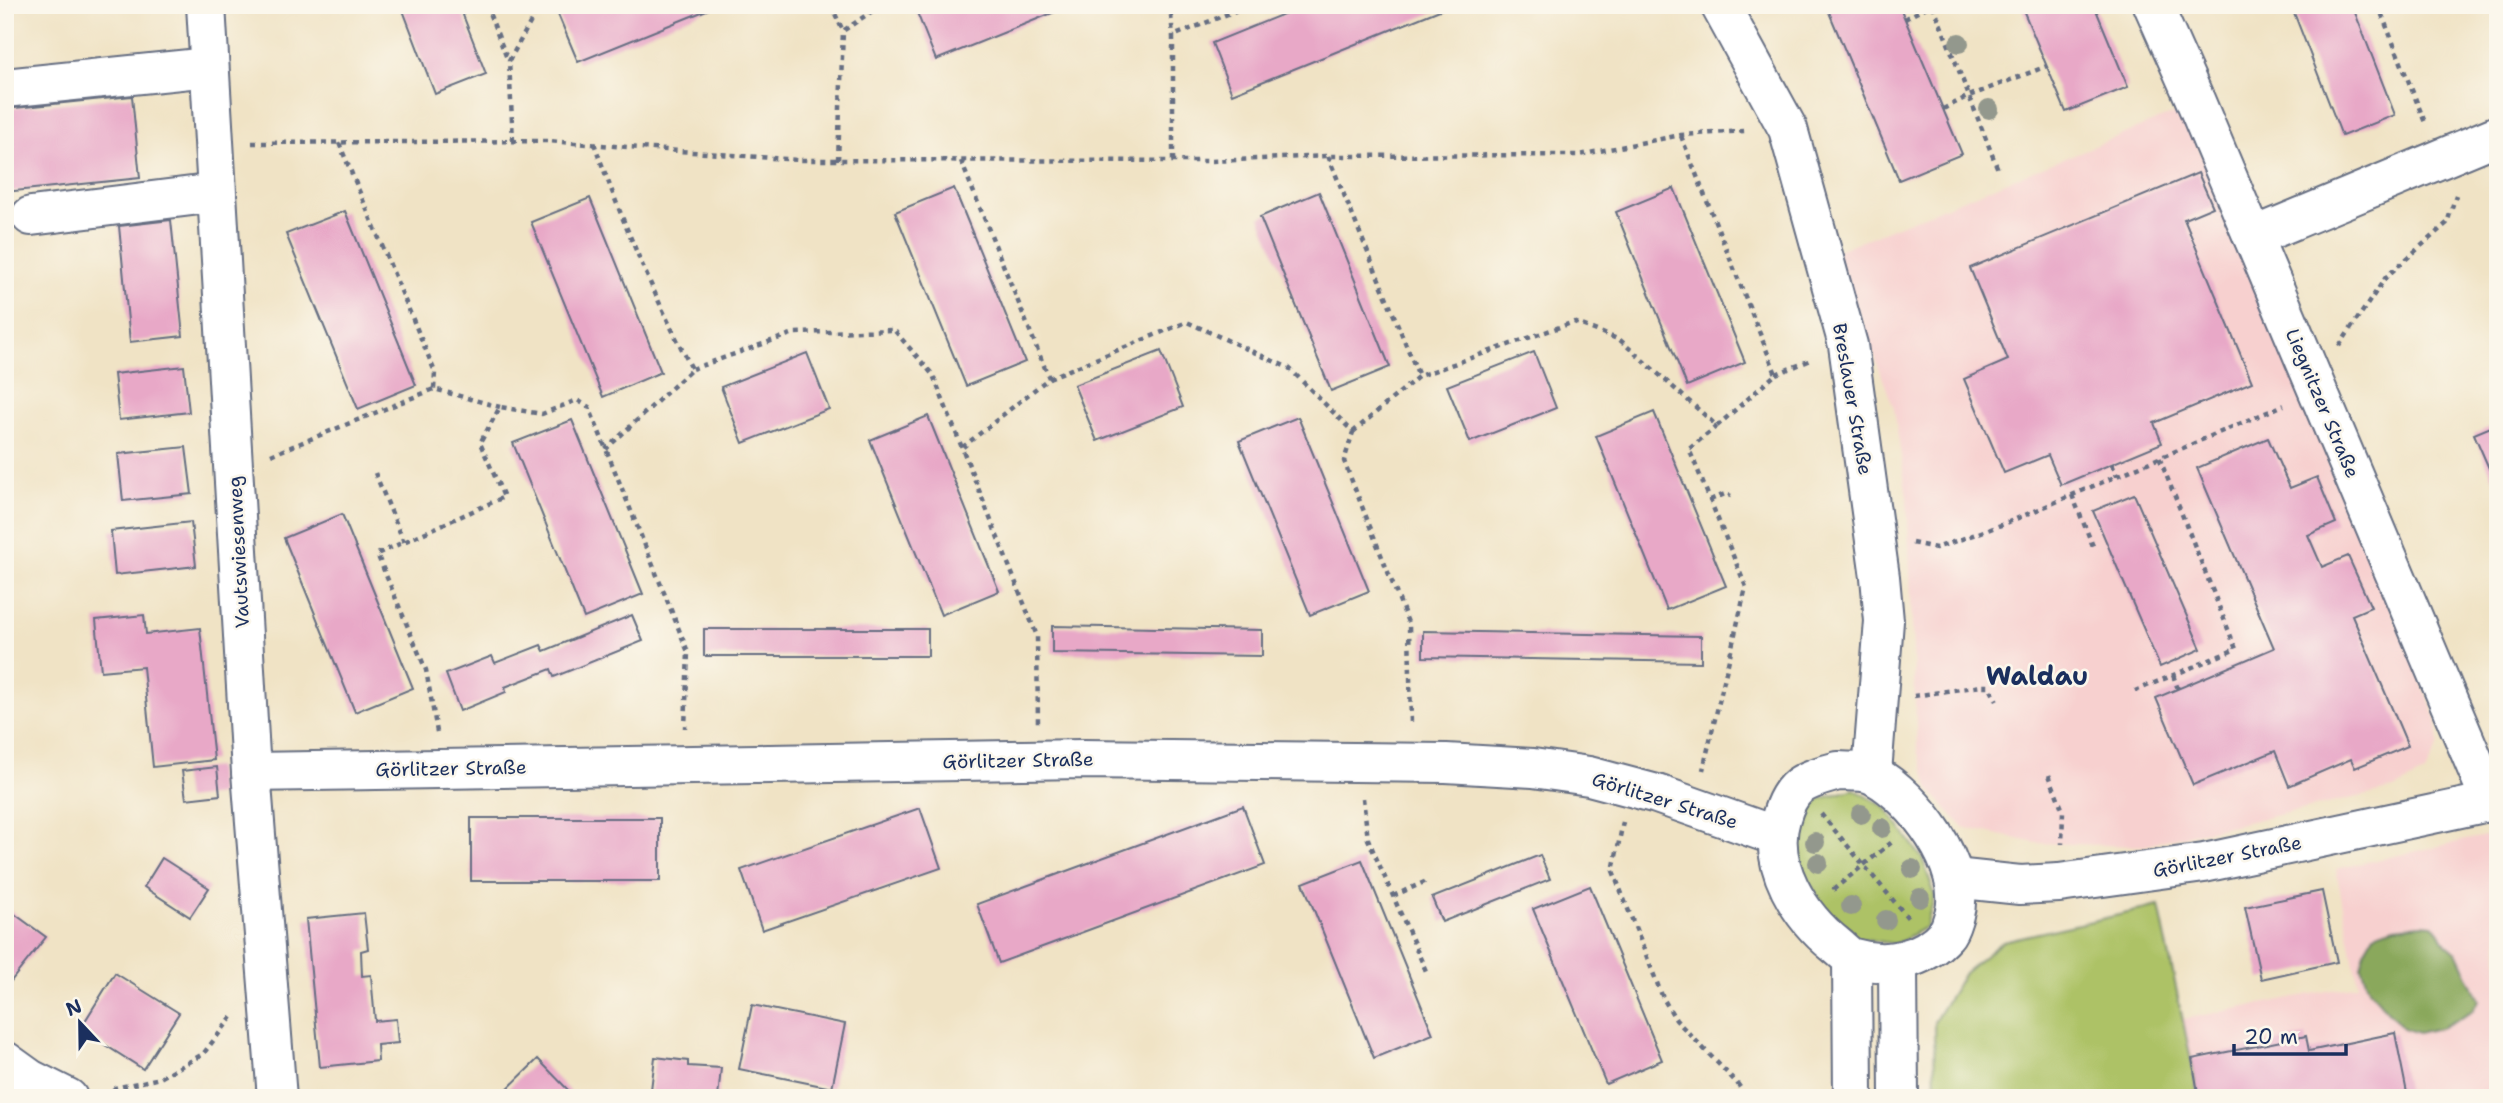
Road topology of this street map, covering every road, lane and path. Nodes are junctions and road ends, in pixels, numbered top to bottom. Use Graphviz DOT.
graph roads {
  1 [pos="206,5"];
  2 [pos="486,5"];
  3 [pos="540,5"];
  4 [pos="831,5"];
  5 [pos="881,5"];
  6 [pos="1170,5"];
  7 [pos="1250,5"];
  8 [pos="1720,5"];
  9 [pos="1931,5"];
  10 [pos="2153,5"];
  11 [pos="2378,5"];
  12 [pos="1905,19"];
  13 [pos="843,31"];
  14 [pos="1173,36"];
  15 [pos="509,61"];
  16 [pos="2047,66"];
  17 [pos="209,67"];
  18 [pos="5,88"];
  19 [pos="1969,96"];
  20 [pos="1943,109"];
  21 [pos="1788,129"];
  22 [pos="1681,135"];
  23 [pos="513,141"];
  24 [pos="339,143"];
  25 [pos="594,143"];
  26 [pos="213,144"];
  27 [pos="2470,148"];
  28 [pos="1328,156"];
  29 [pos="838,160"];
  30 [pos="961,161"];
  31 [pos="1173,161"];
  32 [pos="1999,172"];
  33 [pos="216,193"];
  34 [pos="31,216"];
  35 [pos="2253,237"];
  36 [pos="691,369"];
  37 [pos="1419,376"];
  38 [pos="1049,378"];
  39 [pos="2316,386"];
  40 [pos="434,389"];
  41 [pos="500,407"];
  42 [pos="1717,426"];
  43 [pos="1353,432"];
  44 [pos="962,447"];
  45 [pos="606,449"];
  46 [pos="2159,457"];
  47 [pos="2112,464"];
  48 [pos="233,470"];
  49 [pos="375,472"];
  50 [pos="2116,475"];
  51 [pos="2072,495"];
  52 [pos="1731,496"];
  53 [pos="1710,500"];
  54 [pos="1874,533"];
  55 [pos="404,542"];
  56 [pos="2092,546"];
  57 [pos="2173,675"];
  58 [pos="2178,689"];
  59 [pos="2135,691"];
  60 [pos="1878,696"];
  61 [pos="1997,701"];
  62 [pos="1038,760"];
  63 [pos="1359,762"];
  64 [pos="1412,762"];
  65 [pos="683,765"];
  66 [pos="443,768"];
  67 [pos="251,772"];
  68 [pos="1871,774"];
  69 [pos="2049,775"];
  70 [pos="1630,787"];
  71 [pos="1798,787"];
  72 [pos="2494,801"];
  73 [pos="1694,807"];
  74 [pos="1921,818"];
  75 [pos="1776,836"];
  76 [pos="1864,865"];
  77 [pos="1954,878"];
  78 [pos="1429,880"];
  79 [pos="2059,883"];
  80 [pos="1393,896"];
  81 [pos="1805,912"];
  82 [pos="1932,946"];
  83 [pos="1852,958"];
  84 [pos="1898,963"];
  85 [pos="1426,971"];
  86 [pos="268,989"];
  87 [pos="5,1060"];
  88 [pos="68,1098"];
  89 [pos="107,1098"];
  90 [pos="277,1098"];
  91 [pos="1748,1098"];
  92 [pos="1853,1098"];
  93 [pos="1899,1098"];
  1 -- 17 [label="street, Vautswiesenweg"];
  2 -- 15 [label="path"];
  3 -- 15 [label="path"];
  4 -- 13 [label="path"];
  5 -- 13 [label="path"];
  6 -- 14 [label="path"];
  7 -- 14 [label="path"];
  8 -- 21 [label="street, Breslauer Straße"];
  9 -- 12 [label="path"];
  9 -- 19 [label="path"];
  10 -- 35 [label="street, Liegnitzer Straße"];
  11 -- 27 [label="path"];
  13 -- 29 [label="path"];
  14 -- 31 [label="path"];
  15 -- 23 [label="path"];
  16 -- 19 [label="path"];
  17 -- 18 [label="street"];
  17 -- 26 [label="street, Vautswiesenweg"];
  19 -- 20 [label="path"];
  19 -- 32 [label="path"];
  21 -- 22 [label="path"];
  21 -- 54 [label="street, Breslauer Straße"];
  22 -- 28 [label="path"];
  22 -- 42 [label="path"];
  23 -- 24 [label="path"];
  23 -- 25 [label="path"];
  24 -- 26 [label="path"];
  24 -- 40 [label="path"];
  25 -- 29 [label="path"];
  25 -- 36 [label="path"];
  26 -- 33 [label="street, Vautswiesenweg"];
  27 -- 35 [label="street"];
  27 -- 39 [label="path"];
  28 -- 31 [label="path"];
  28 -- 37 [label="path"];
  29 -- 30 [label="path"];
  30 -- 31 [label="path"];
  30 -- 38 [label="path"];
  33 -- 34 [label="street"];
  33 -- 48 [label="street, Vautswiesenweg"];
  35 -- 39 [label="street, Liegnitzer Straße"];
  36 -- 44 [label="path"];
  36 -- 45 [label="path"];
  37 -- 42 [label="path"];
  37 -- 43 [label="path"];
  38 -- 43 [label="path"];
  38 -- 44 [label="path"];
  39 -- 46 [label="path"];
  39 -- 72 [label="street, Liegnitzer Straße"];
  40 -- 41 [label="path"];
  40 -- 48 [label="path"];
  41 -- 45 [label="path"];
  41 -- 55 [label="path"];
  42 -- 53 [label="path"];
  43 -- 64 [label="path"];
  44 -- 62 [label="path"];
  45 -- 65 [label="path"];
  46 -- 50 [label="path"];
  46 -- 57 [label="path"];
  47 -- 50 [label="path"];
  48 -- 67 [label="street, Vautswiesenweg"];
  49 -- 55 [label="path"];
  50 -- 51 [label="path"];
  51 -- 54 [label="path"];
  51 -- 56 [label="path"];
  52 -- 53 [label="path"];
  53 -- 73 [label="path"];
  54 -- 60 [label="street, Breslauer Straße"];
  55 -- 66 [label="path"];
  57 -- 58 [label="path"];
  57 -- 59 [label="path"];
  60 -- 61 [label="path"];
  60 -- 68 [label="street, Breslauer Straße"];
  62 -- 63 [label="street, Görlitzer Straße"];
  62 -- 65 [label="street, Görlitzer Straße"];
  63 -- 64 [label="street, Görlitzer Straße"];
  63 -- 80 [label="path"];
  64 -- 70 [label="street, Görlitzer Straße"];
  65 -- 66 [label="street, Görlitzer Straße"];
  66 -- 67 [label="street, Görlitzer Straße"];
  67 -- 86 [label="street, Vautswiesenweg"];
  68 -- 71 [label="street"];
  68 -- 74 [label="street"];
  69 -- 79 [label="path"];
  70 -- 73 [label="street, Görlitzer Straße"];
  70 -- 91 [label="path"];
  71 -- 75 [label="street"];
  71 -- 76 [label="path"];
  72 -- 79 [label="street, Görlitzer Straße"];
  73 -- 75 [label="street, Görlitzer Straße"];
  74 -- 76 [label="path"];
  74 -- 77 [label="street"];
  75 -- 81 [label="street"];
  76 -- 81 [label="path"];
  76 -- 82 [label="path"];
  77 -- 79 [label="street, Görlitzer Straße"];
  77 -- 82 [label="street"];
  78 -- 80 [label="path"];
  80 -- 85 [label="path"];
  81 -- 83 [label="street"];
  82 -- 84 [label="street"];
  83 -- 84 [label="street"];
  83 -- 92 [label="street"];
  84 -- 93 [label="street"];
  86 -- 89 [label="path"];
  86 -- 90 [label="street, Vautswiesenweg"];
  87 -- 88 [label="street"];
}
